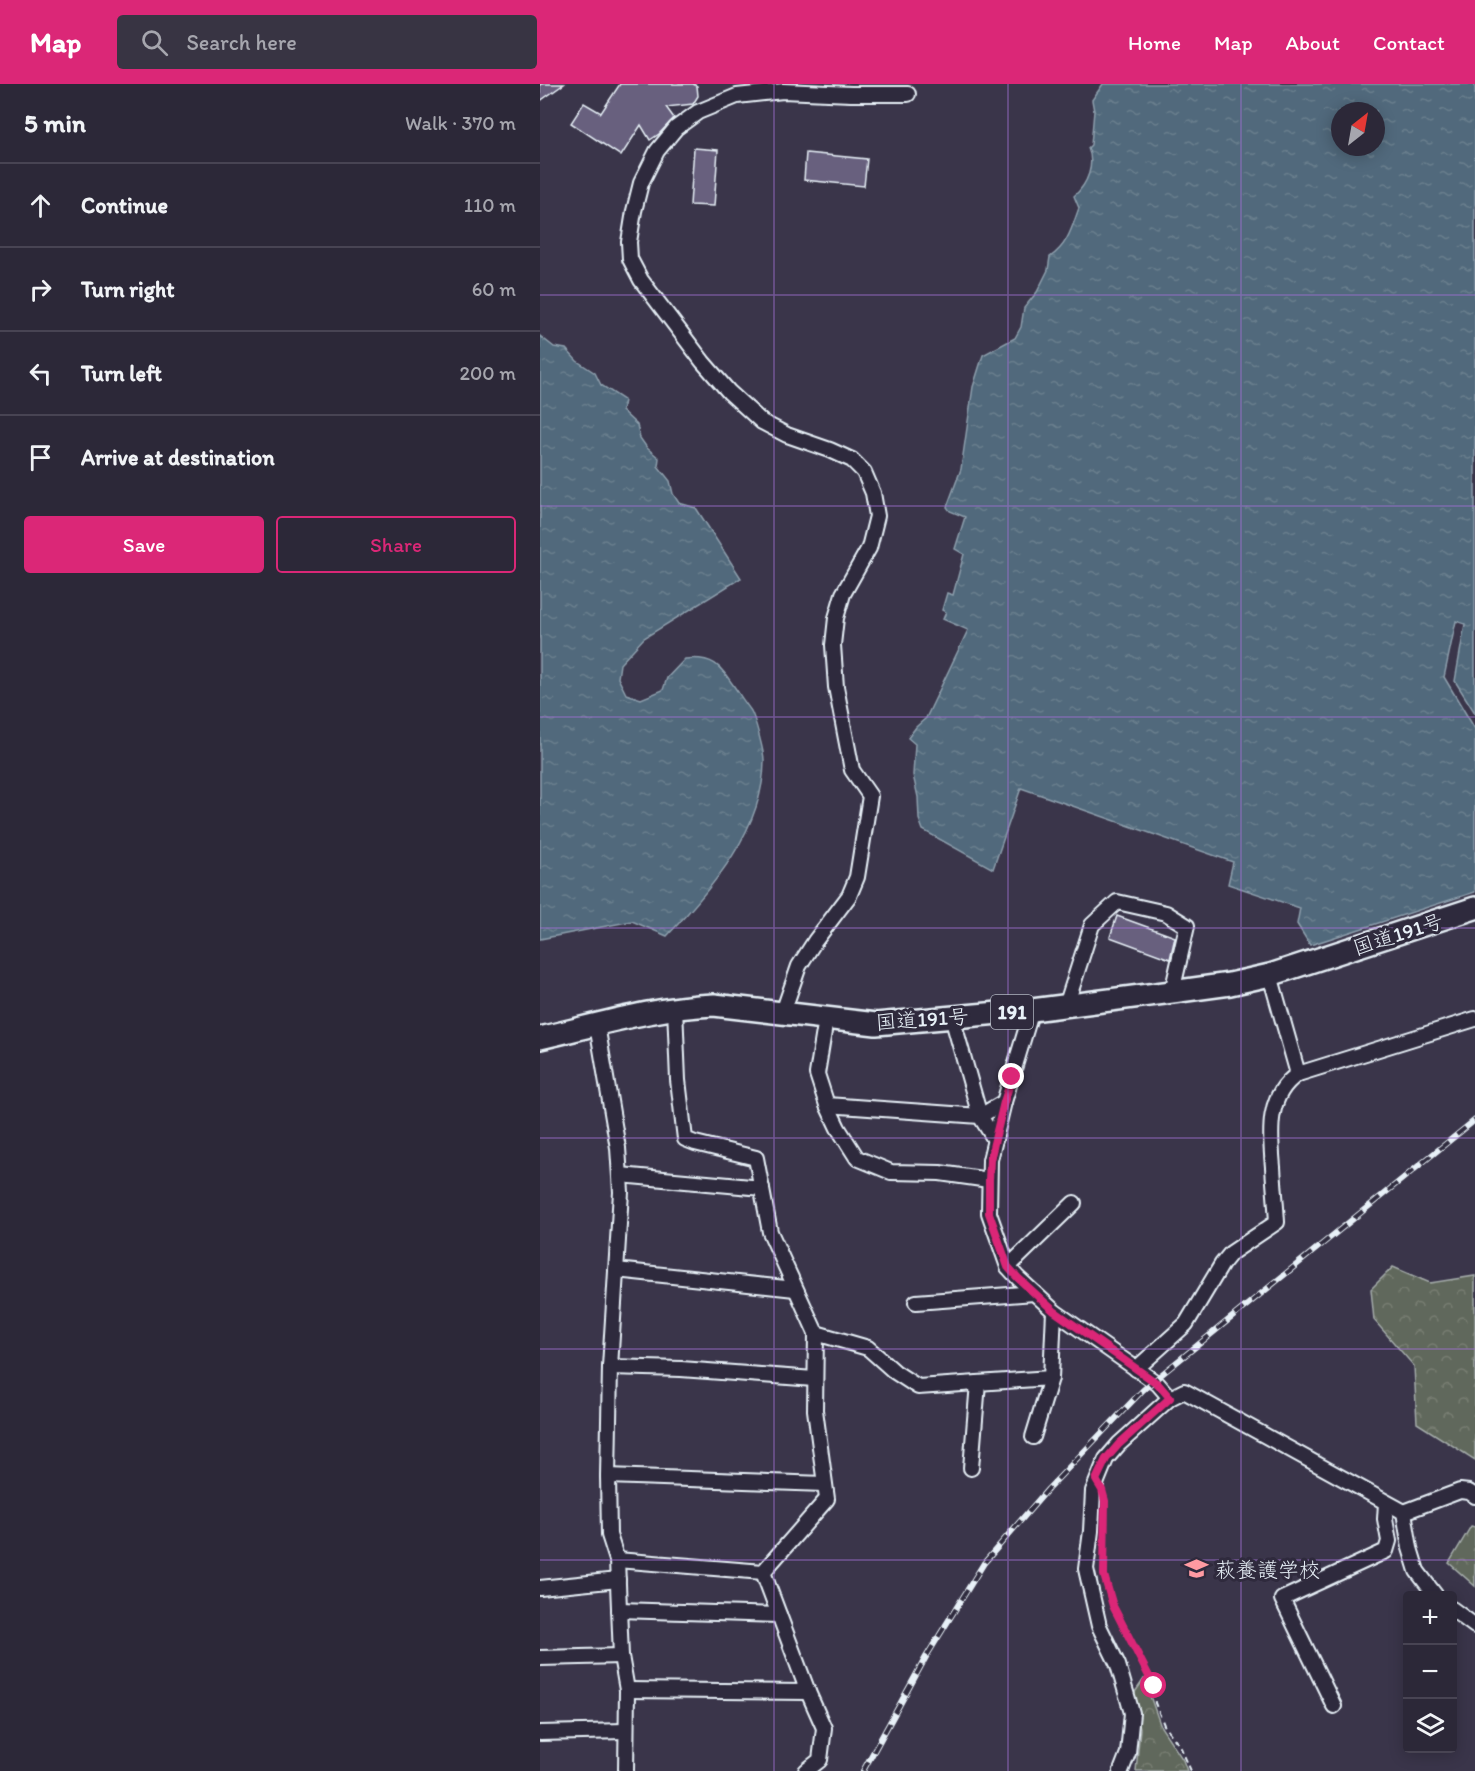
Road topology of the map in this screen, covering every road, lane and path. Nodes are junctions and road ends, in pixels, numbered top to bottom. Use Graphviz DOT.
graph roads {
  1 [pos="908,94"];
  2 [pos="1475,908"];
  3 [pos="1270,975"];
  4 [pos="1172,992"];
  5 [pos="1066,1006"];
  6 [pos="675,1008"];
  7 [pos="1032,1010"];
  8 [pos="783,1012"];
  9 [pos="952,1017"];
  10 [pos="826,1019"];
  11 [pos="1475,1019"];
  12 [pos="597,1025"];
  13 [pos="540,1038"];
  14 [pos="1298,1074"];
  15 [pos="1004,1102"];
  16 [pos="827,1105"];
  17 [pos="980,1116"];
  18 [pos="995,1140"];
  19 [pos="620,1174"];
  20 [pos="989,1180"];
  21 [pos="762,1188"];
  22 [pos="1074,1203"];
  23 [pos="1008,1267"];
  24 [pos="616,1270"];
  25 [pos="795,1289"];
  26 [pos="1034,1293"];
  27 [pos="916,1302"];
  28 [pos="1054,1311"];
  29 [pos="816,1333"];
  30 [pos="610,1367"];
  31 [pos="1136,1369"];
  32 [pos="1051,1378"];
  33 [pos="814,1379"];
  34 [pos="978,1383"];
  35 [pos="1170,1398"];
  36 [pos="1033,1437"];
  37 [pos="971,1468"];
  38 [pos="608,1476"];
  39 [pos="824,1484"];
  40 [pos="1475,1496"];
  41 [pos="1386,1503"];
  42 [pos="1404,1512"];
  43 [pos="1104,1543"];
  44 [pos="617,1560"];
  45 [pos="763,1572"];
  46 [pos="618,1580"];
  47 [pos="540,1588"];
  48 [pos="1432,1591"];
  49 [pos="619,1610"];
  50 [pos="1457,1613"];
  51 [pos="779,1615"];
  52 [pos="1475,1626"];
  53 [pos="621,1656"];
  54 [pos="540,1658"];
  55 [pos="627,1690"];
  56 [pos="808,1692"];
  57 [pos="1334,1706"];
  58 [pos="625,1731"];
  59 [pos="540,1733"];
  60 [pos="626,1771"];
  61 [pos="806,1771"];
  62 [pos="1121,1771"];
  63 [pos="1191,1771"];
  1 -- 8 [label="street"];
  2 -- 3 [label="highway, 国道191号 / 191"];
  3 -- 4 [label="highway, 国道191号 / 191"];
  3 -- 14 [label="street"];
  4 -- 5 [label="highway, 国道191号 / 191"];
  4 -- 5 [label="street"];
  5 -- 7 [label="highway, 国道191号 / 191"];
  6 -- 8 [label="highway, 国道191号 / 191"];
  6 -- 12 [label="highway, 国道191号 / 191"];
  6 -- 21 [label="street"];
  7 -- 9 [label="highway, 国道191号 / 191"];
  7 -- 15 [label="street"];
  8 -- 10 [label="highway, 国道191号 / 191"];
  9 -- 10 [label="highway, 国道191号 / 191"];
  9 -- 17 [label="street"];
  10 -- 16 [label="street"];
  11 -- 14 [label="street"];
  12 -- 13 [label="highway, 国道191号 / 191"];
  12 -- 19 [label="street"];
  14 -- 31 [label="street"];
  15 -- 17 [label="street"];
  15 -- 18 [label="street"];
  16 -- 17 [label="street"];
  16 -- 20 [label="street"];
  17 -- 18 [label="street"];
  18 -- 20 [label="street"];
  19 -- 21 [label="street"];
  19 -- 24 [label="street"];
  20 -- 23 [label="street"];
  21 -- 25 [label="street"];
  22 -- 23 [label="street"];
  23 -- 26 [label="street"];
  24 -- 25 [label="street"];
  24 -- 30 [label="street"];
  25 -- 29 [label="street"];
  26 -- 27 [label="street"];
  26 -- 28 [label="street"];
  28 -- 31 [label="street"];
  28 -- 32 [label="street"];
  29 -- 33 [label="street"];
  29 -- 34 [label="street"];
  30 -- 33 [label="street"];
  30 -- 38 [label="street"];
  31 -- 35 [label="street"];
  32 -- 34 [label="street"];
  32 -- 36 [label="street"];
  33 -- 39 [label="street"];
  34 -- 37 [label="street"];
  35 -- 41 [label="street"];
  35 -- 62 [label="street"];
  38 -- 39 [label="street"];
  38 -- 44 [label="street"];
  39 -- 45 [label="street"];
  40 -- 42 [label="street"];
  41 -- 42 [label="street"];
  41 -- 57 [label="street"];
  42 -- 48 [label="street"];
  43 -- 63 [label="path"];
  44 -- 45 [label="street"];
  44 -- 46 [label="street"];
  45 -- 51 [label="street"];
  46 -- 47 [label="street"];
  46 -- 49 [label="street"];
  49 -- 51 [label="street"];
  49 -- 53 [label="street"];
  50 -- 52 [label="street"];
  51 -- 56 [label="street"];
  53 -- 54 [label="street"];
  53 -- 55 [label="street"];
  55 -- 56 [label="street"];
  55 -- 58 [label="street"];
  56 -- 61 [label="street"];
  58 -- 59 [label="street"];
  58 -- 60 [label="street"];
}
